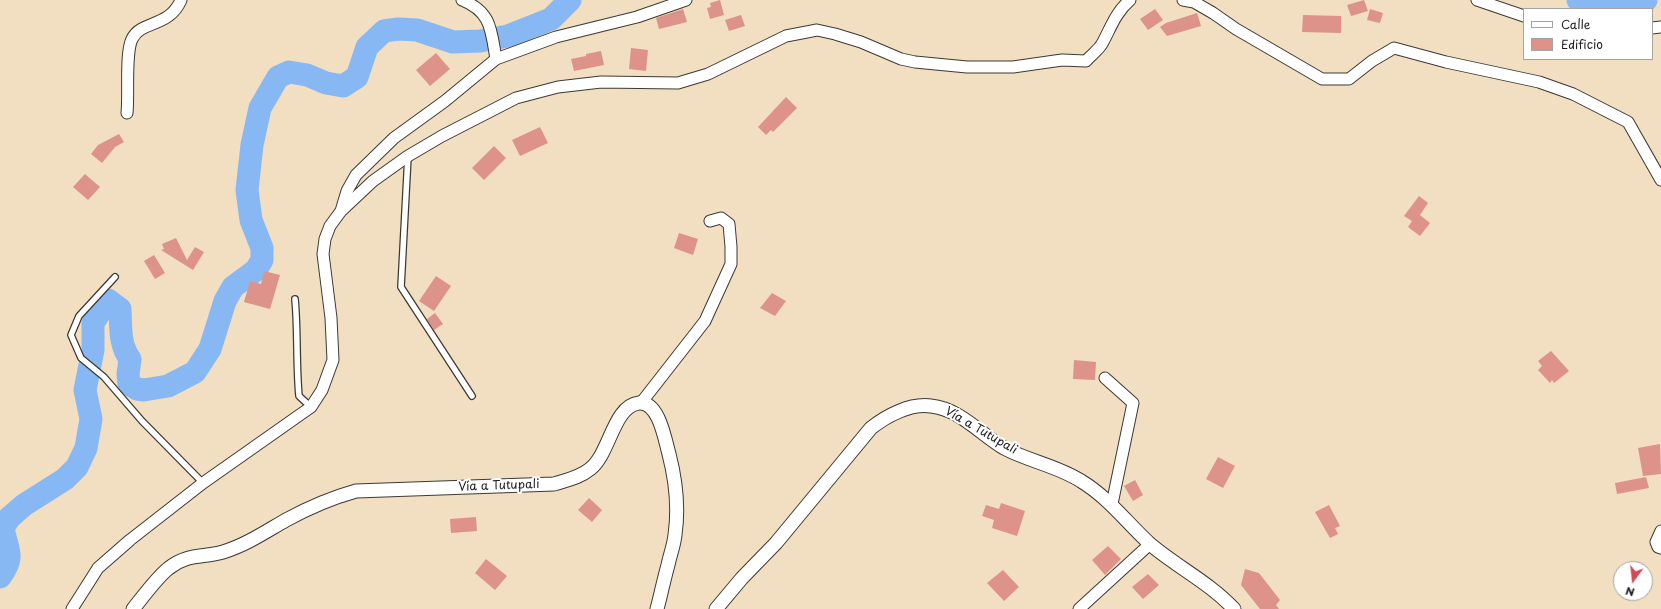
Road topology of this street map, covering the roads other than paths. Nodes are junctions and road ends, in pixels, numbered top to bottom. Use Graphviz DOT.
graph roads {
  1 [pos="181,0"];
  2 [pos="462,0"];
  3 [pos="686,0"];
  4 [pos="1130,0"];
  5 [pos="1183,0"];
  6 [pos="1478,0"];
  7 [pos="1523,16"];
  8 [pos="495,54"];
  9 [pos="127,113"];
  10 [pos="408,156"];
  11 [pos="1661,180"];
  12 [pos="341,212"];
  13 [pos="710,221"];
  14 [pos="115,277"];
  15 [pos="295,299"];
  16 [pos="1105,378"];
  17 [pos="472,396"];
  18 [pos="641,403"];
  19 [pos="311,407"];
  20 [pos="203,483"];
  21 [pos="1112,504"];
  22 [pos="1661,531"];
  23 [pos="1150,544"];
  24 [pos="1661,548"];
  25 [pos="72,609"];
  26 [pos="133,609"];
  27 [pos="657,609"];
  28 [pos="716,609"];
  29 [pos="1078,609"];
  30 [pos="1234,609"];
  1 -- 9 [label="street"];
  2 -- 8 [label="street"];
  3 -- 8 [label="street"];
  4 -- 10 [label="street"];
  5 -- 11 [label="street"];
  6 -- 7 [label="street"];
  8 -- 12 [label="street"];
  10 -- 12 [label="street"];
  10 -- 17 [label="lane"];
  12 -- 19 [label="street"];
  13 -- 18 [label="street"];
  14 -- 20 [label="lane"];
  15 -- 19 [label="lane"];
  16 -- 21 [label="street"];
  18 -- 26 [label="street, Vía a Tutupali"];
  18 -- 27 [label="street"];
  19 -- 20 [label="street"];
  20 -- 25 [label="street"];
  21 -- 23 [label="street, Vía a Tutupali"];
  21 -- 28 [label="street, Vía a Tutupali"];
  22 -- 24 [label="street"];
  23 -- 29 [label="street"];
  23 -- 30 [label="street, Vía a Tutupali"];
}
